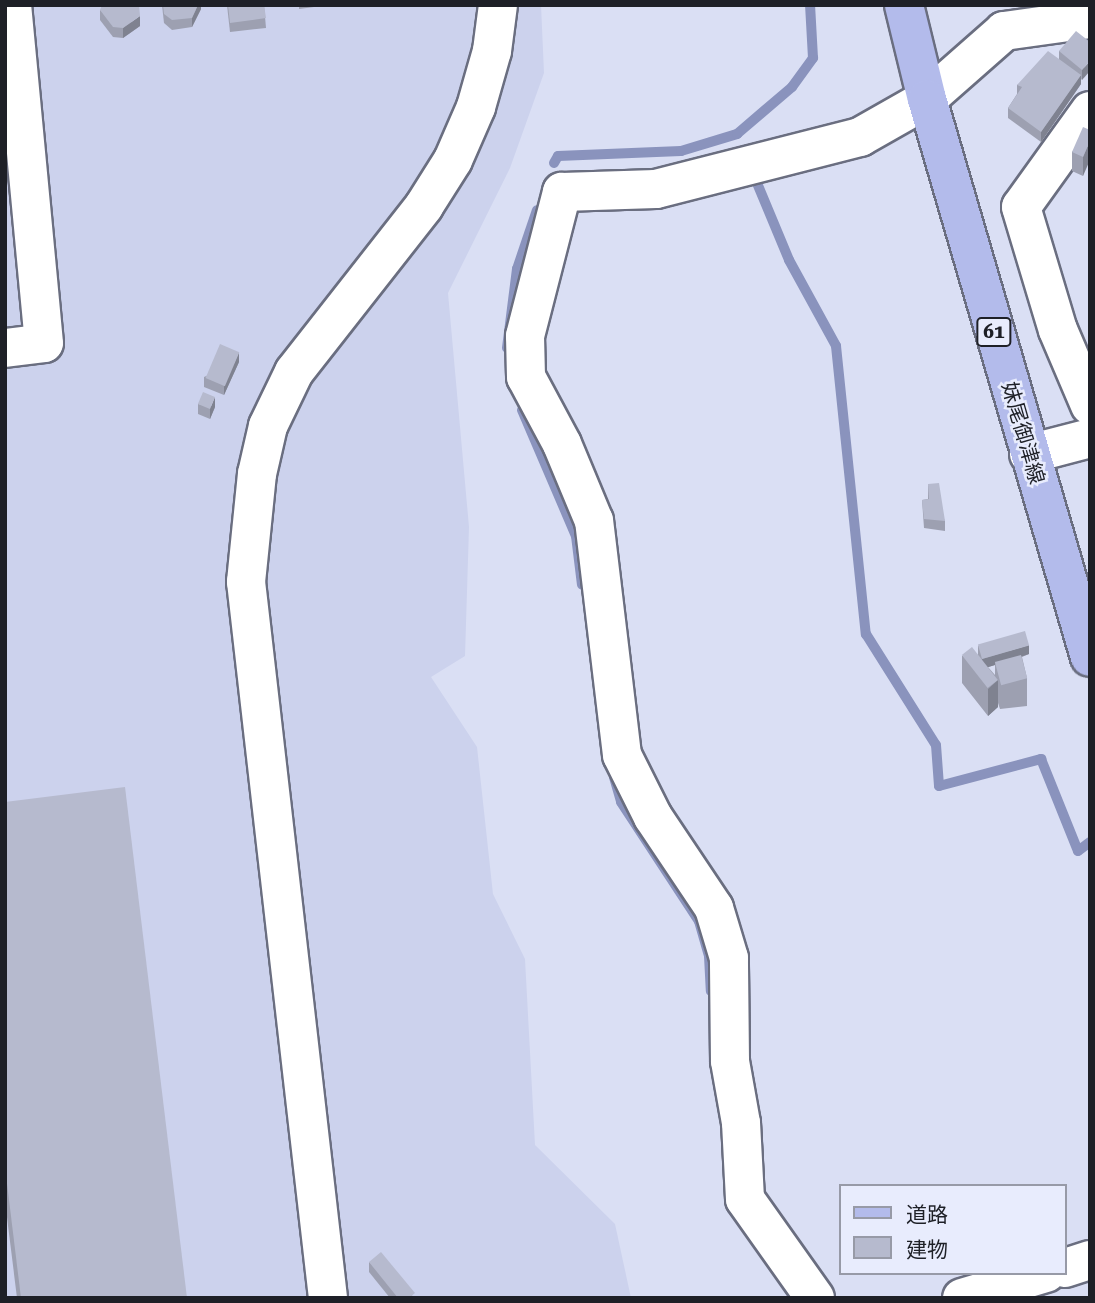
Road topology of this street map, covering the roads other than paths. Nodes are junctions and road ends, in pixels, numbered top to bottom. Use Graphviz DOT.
graph roads {
  1 [pos="12,5"];
  2 [pos="498,5"];
  3 [pos="904,5"];
  4 [pos="1011,18"];
  5 [pos="1090,19"];
  6 [pos="926,99"];
  7 [pos="1090,111"];
  8 [pos="5,348"];
  9 [pos="1090,405"];
  10 [pos="1090,438"];
  11 [pos="1029,454"];
  12 [pos="1090,657"];
  13 [pos="1090,1260"];
  14 [pos="1067,1267"];
  15 [pos="1039,1275"];
  16 [pos="328,1298"];
  17 [pos="815,1298"];
  18 [pos="961,1298"];
  1 -- 8 [label="street"];
  2 -- 16 [label="street"];
  3 -- 6 [label="main road, 妹尾御津線 / 61"];
  4 -- 5 [label="street"];
  4 -- 6 [label="street"];
  6 -- 11 [label="main road, 妹尾御津線 / 61"];
  6 -- 17 [label="street"];
  7 -- 9 [label="street"];
  10 -- 11 [label="street"];
  11 -- 12 [label="main road, 妹尾御津線 / 61"];
  13 -- 14 [label="street"];
  15 -- 18 [label="street"];
}
